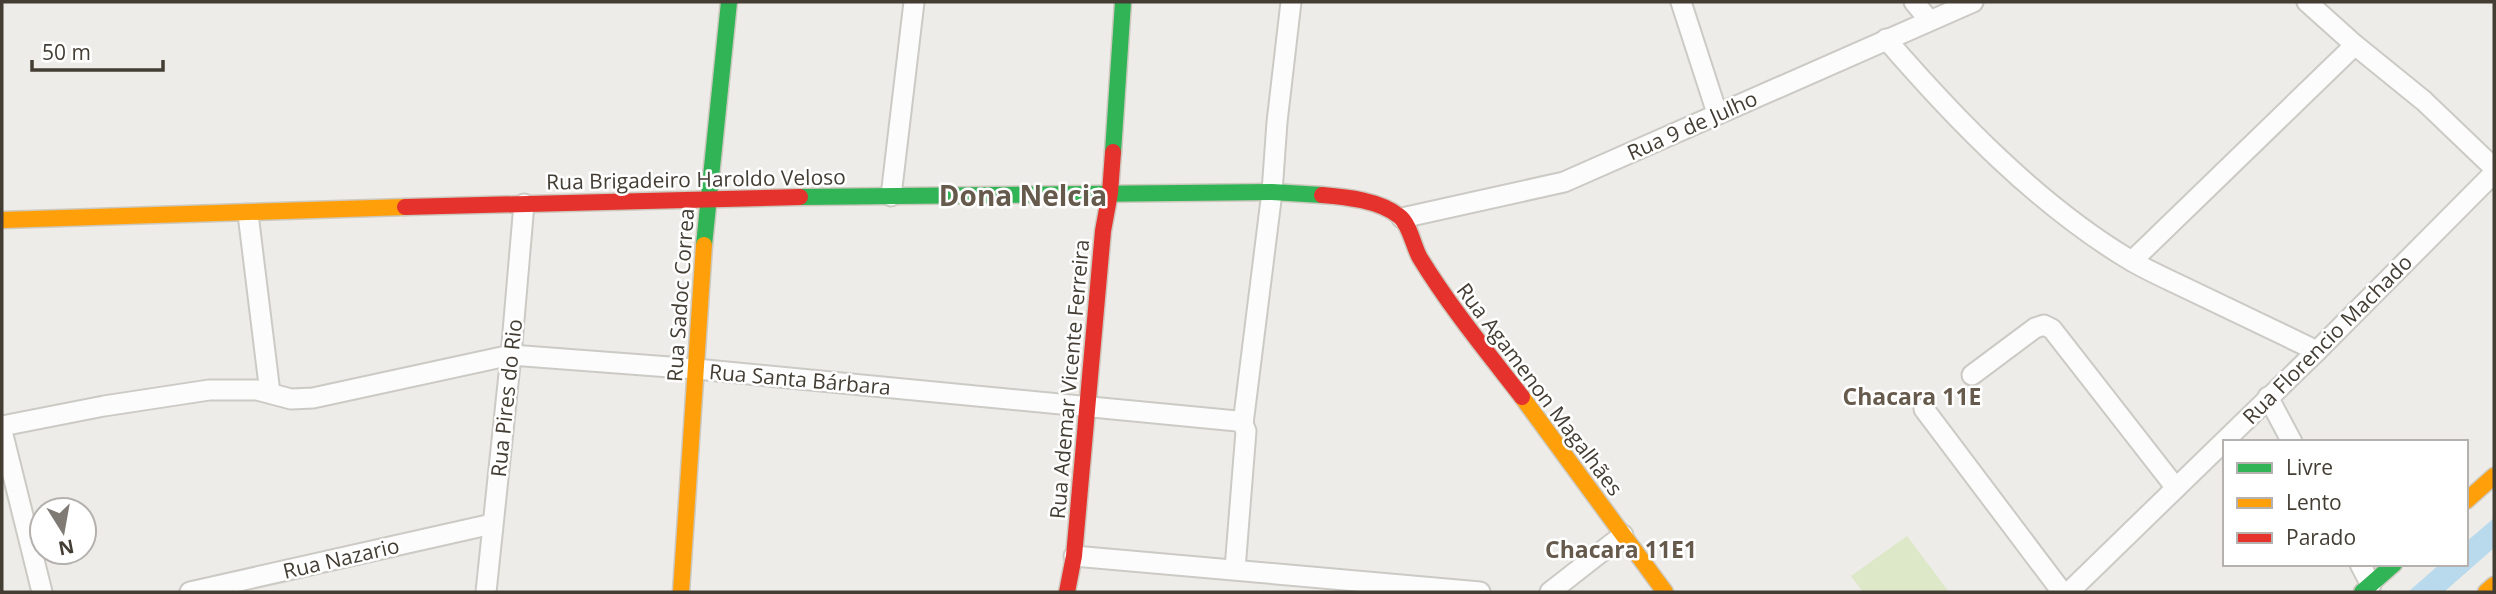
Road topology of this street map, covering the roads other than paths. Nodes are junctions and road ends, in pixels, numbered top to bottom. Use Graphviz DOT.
graph roads {
  1 [pos="729,2"];
  2 [pos="914,2"];
  3 [pos="1123,2"];
  4 [pos="1291,2"];
  5 [pos="1681,2"];
  6 [pos="1914,2"];
  7 [pos="1973,2"];
  8 [pos="2307,2"];
  9 [pos="1929,20"];
  10 [pos="1886,39"];
  11 [pos="2355,45"];
  12 [pos="1717,113"];
  13 [pos="2494,171"];
  14 [pos="1272,192"];
  15 [pos="1110,193"];
  16 [pos="891,196"];
  17 [pos="707,198"];
  18 [pos="524,204"];
  19 [pos="248,214"];
  20 [pos="1395,214"];
  21 [pos="2,220"];
  22 [pos="2132,261"];
  23 [pos="2317,351"];
  24 [pos="511,355"];
  25 [pos="696,369"];
  26 [pos="1972,374"];
  27 [pos="270,393"];
  28 [pos="2268,397"];
  29 [pos="1089,407"];
  30 [pos="1924,410"];
  31 [pos="1244,427"];
  32 [pos="2,428"];
  33 [pos="2225,440"];
  34 [pos="2291,440"];
  35 [pos="2223,442"];
  36 [pos="2494,476"];
  37 [pos="2176,488"];
  38 [pos="2468,499"];
  39 [pos="492,524"];
  40 [pos="1623,535"];
  41 [pos="1074,556"];
  42 [pos="2361,566"];
  43 [pos="2392,566"];
  44 [pos="1235,569"];
  45 [pos="2494,585"];
  46 [pos="2367,588"];
  47 [pos="42,592"];
  48 [pos="190,592"];
  49 [pos="486,592"];
  50 [pos="681,592"];
  51 [pos="1067,592"];
  52 [pos="1480,592"];
  53 [pos="1550,592"];
  54 [pos="1665,592"];
  55 [pos="2062,592"];
  56 [pos="2069,592"];
  57 [pos="2486,592"];
  1 -- 17 [label="street, Rua Sadoc Correa"];
  2 -- 16 [label="street"];
  3 -- 15 [label="street, Rua Ademar Vicente Ferreira"];
  4 -- 14 [label="street"];
  5 -- 12 [label="street"];
  6 -- 9 [label="street"];
  7 -- 9 [label="street, Rua 9 de Julho"];
  8 -- 11 [label="street, Rua Florencio Machado"];
  9 -- 10 [label="street, Rua 9 de Julho"];
  10 -- 12 [label="street, Rua 9 de Julho"];
  10 -- 22 [label="street"];
  11 -- 13 [label="street, Rua Florencio Machado"];
  11 -- 22 [label="street"];
  12 -- 20 [label="street, Rua 9 de Julho"];
  13 -- 23 [label="street, Rua Florencio Machado"];
  14 -- 15 [label="street, Rua Brigadeiro Haroldo Veloso"];
  14 -- 20 [label="street, Rua Brigadeiro Haroldo Veloso"];
  14 -- 31 [label="street"];
  15 -- 16 [label="street, Rua Brigadeiro Haroldo Veloso"];
  15 -- 29 [label="street, Rua Ademar Vicente Ferreira"];
  16 -- 17 [label="street, Rua Brigadeiro Haroldo Veloso"];
  17 -- 18 [label="street, Rua Brigadeiro Haroldo Veloso"];
  17 -- 25 [label="street, Rua Sadoc Correa"];
  18 -- 19 [label="street, Rua Brigadeiro Haroldo Veloso"];
  18 -- 24 [label="street, Rua Pires do Rio"];
  19 -- 21 [label="street, Rua Brigadeiro Haroldo Veloso"];
  19 -- 27 [label="street"];
  20 -- 40 [label="street, Rua Agamenon Magalhães"];
  22 -- 23 [label="street"];
  23 -- 28 [label="street, Rua Florencio Machado"];
  24 -- 25 [label="street, Rua Santa Bárbara"];
  24 -- 27 [label="street, Rua Santa Bárbara"];
  24 -- 39 [label="street, Rua Pires do Rio"];
  25 -- 29 [label="street, Rua Santa Bárbara"];
  25 -- 50 [label="street, Rua Sadoc Correa"];
  26 -- 37 [label="street"];
  27 -- 32 [label="street, Rua Santa Bárbara"];
  28 -- 33 [label="street, Rua Florencio Machado"];
  28 -- 34 [label="street"];
  29 -- 31 [label="street, Rua Santa Bárbara"];
  29 -- 41 [label="street, Rua Ademar Vicente Ferreira"];
  30 -- 55 [label="street"];
  31 -- 44 [label="street"];
  32 -- 47 [label="street"];
  35 -- 37 [label="street, Rua Florencio Machado"];
  36 -- 38 [label="street"];
  37 -- 56 [label="street, Rua Florencio Machado"];
  39 -- 48 [label="street, Rua Nazario"];
  39 -- 49 [label="street, Rua Pires do Rio"];
  40 -- 53 [label="street"];
  40 -- 54 [label="street, Rua Agamenon Magalhães"];
  41 -- 44 [label="street"];
  41 -- 51 [label="street, Rua Ademar Vicente Ferreira"];
  42 -- 46 [label="street"];
  43 -- 46 [label="street"];
  44 -- 52 [label="street"];
  45 -- 57 [label="street"];
}
